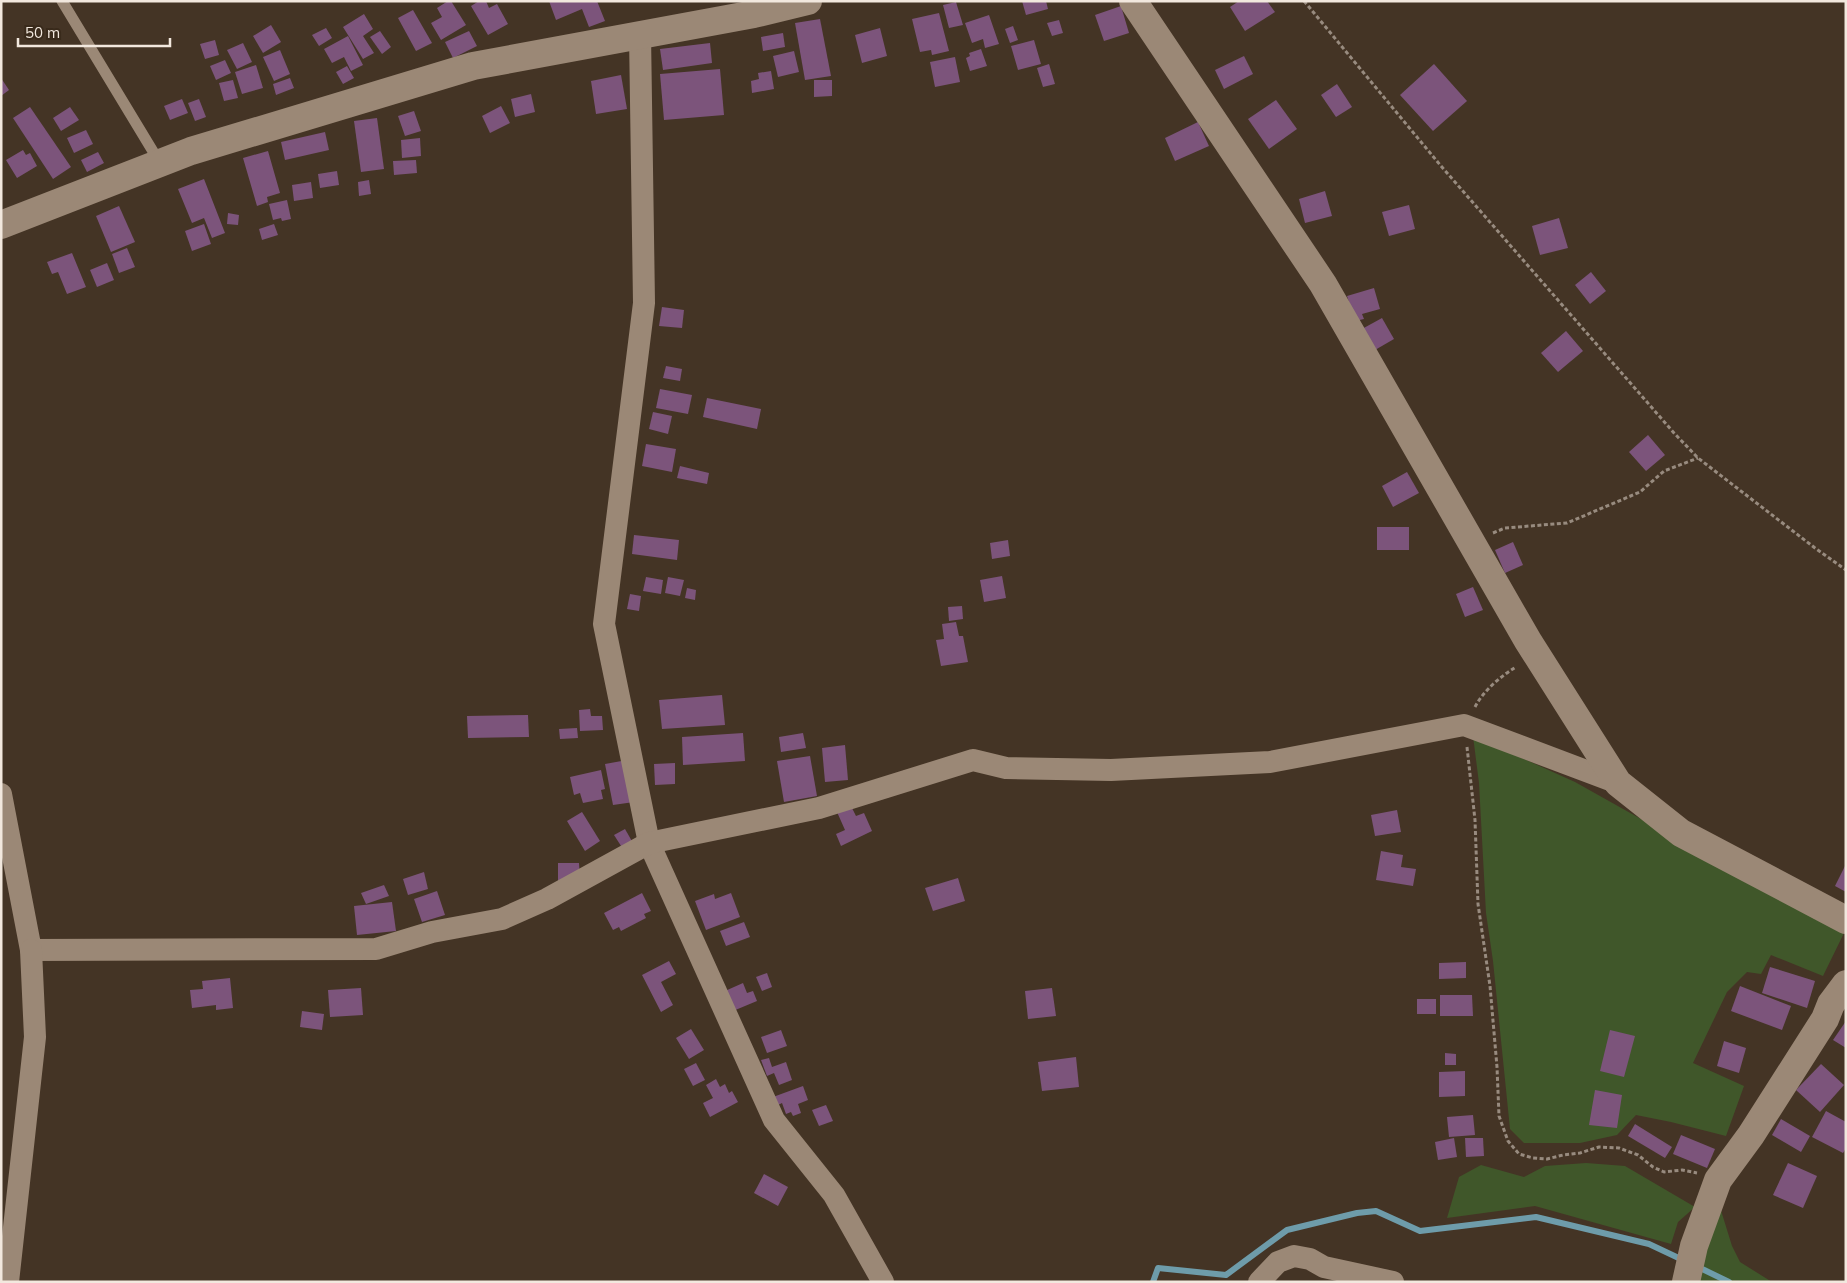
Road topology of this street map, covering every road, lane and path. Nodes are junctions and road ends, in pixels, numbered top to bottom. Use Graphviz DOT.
graph roads {
  1 [pos="62,1"];
  2 [pos="808,1"];
  3 [pos="1133,1"];
  4 [pos="1304,1"];
  5 [pos="640,34"];
  6 [pos="160,162"];
  7 [pos="1,224"];
  8 [pos="1698,458"];
  9 [pos="1472,543"];
  10 [pos="1846,570"];
  11 [pos="1528,641"];
  12 [pos="1464,725"];
  13 [pos="1618,783"];
  14 [pos="1,794"];
  15 [pos="649,843"];
  16 [pos="1846,920"];
  17 [pos="30,950"];
  18 [pos="1841,997"];
  19 [pos="1718,1180"];
  20 [pos="8,1282"];
  21 [pos="883,1282"];
  22 [pos="1259,1282"];
  23 [pos="1393,1282"];
  24 [pos="1686,1282"];
  1 -- 6 [label="lane"];
  2 -- 5 [label="street"];
  3 -- 9 [label="street"];
  4 -- 8 [label="path"];
  5 -- 6 [label="street"];
  5 -- 15 [label="street"];
  6 -- 7 [label="street"];
  8 -- 9 [label="path"];
  8 -- 10 [label="path"];
  9 -- 11 [label="street"];
  11 -- 12 [label="path"];
  11 -- 13 [label="street"];
  12 -- 13 [label="street"];
  12 -- 15 [label="street"];
  12 -- 19 [label="path"];
  13 -- 16 [label="street"];
  14 -- 17 [label="street"];
  15 -- 17 [label="street"];
  15 -- 21 [label="street"];
  17 -- 20 [label="street"];
  18 -- 19 [label="street"];
  19 -- 24 [label="street"];
  22 -- 23 [label="street"];
}
